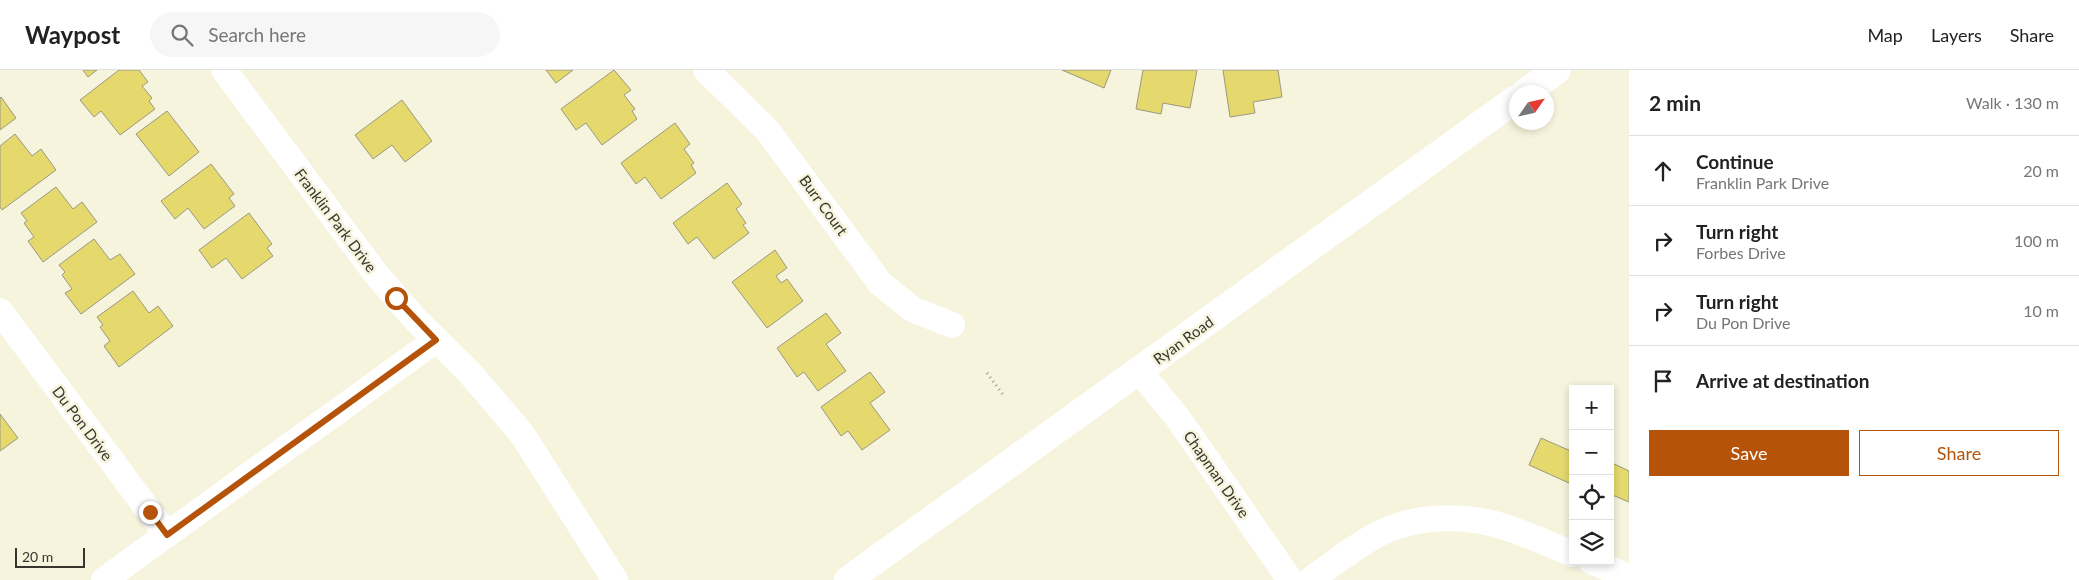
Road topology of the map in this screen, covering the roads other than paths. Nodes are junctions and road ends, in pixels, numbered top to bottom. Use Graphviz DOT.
graph roads {
  1 [pos="224,70"];
  2 [pos="706,70"];
  3 [pos="1557,70"];
  4 [pos="1536,85"];
  5 [pos="1509,104"];
  6 [pos="0,311"];
  7 [pos="952,326"];
  8 [pos="436,340"];
  9 [pos="1140,372"];
  10 [pos="167,535"];
  11 [pos="1569,552"];
  12 [pos="1600,565"];
  13 [pos="1629,577"];
  14 [pos="104,580"];
  15 [pos="615,580"];
  16 [pos="848,580"];
  17 [pos="1290,580"];
  18 [pos="1310,580"];
  1 -- 8 [label="street, Franklin Park Drive"];
  2 -- 7 [label="street, Burr Court"];
  3 -- 4 [label="main road"];
  5 -- 9 [label="main road, Ryan Road"];
  6 -- 10 [label="street, Du Pon Drive"];
  8 -- 10 [label="street"];
  8 -- 15 [label="street, Franklin Park Drive"];
  9 -- 16 [label="main road, Ryan Road"];
  9 -- 17 [label="street, Chapman Drive"];
  10 -- 14 [label="street"];
  11 -- 18 [label="street"];
  12 -- 13 [label="street"];
}
